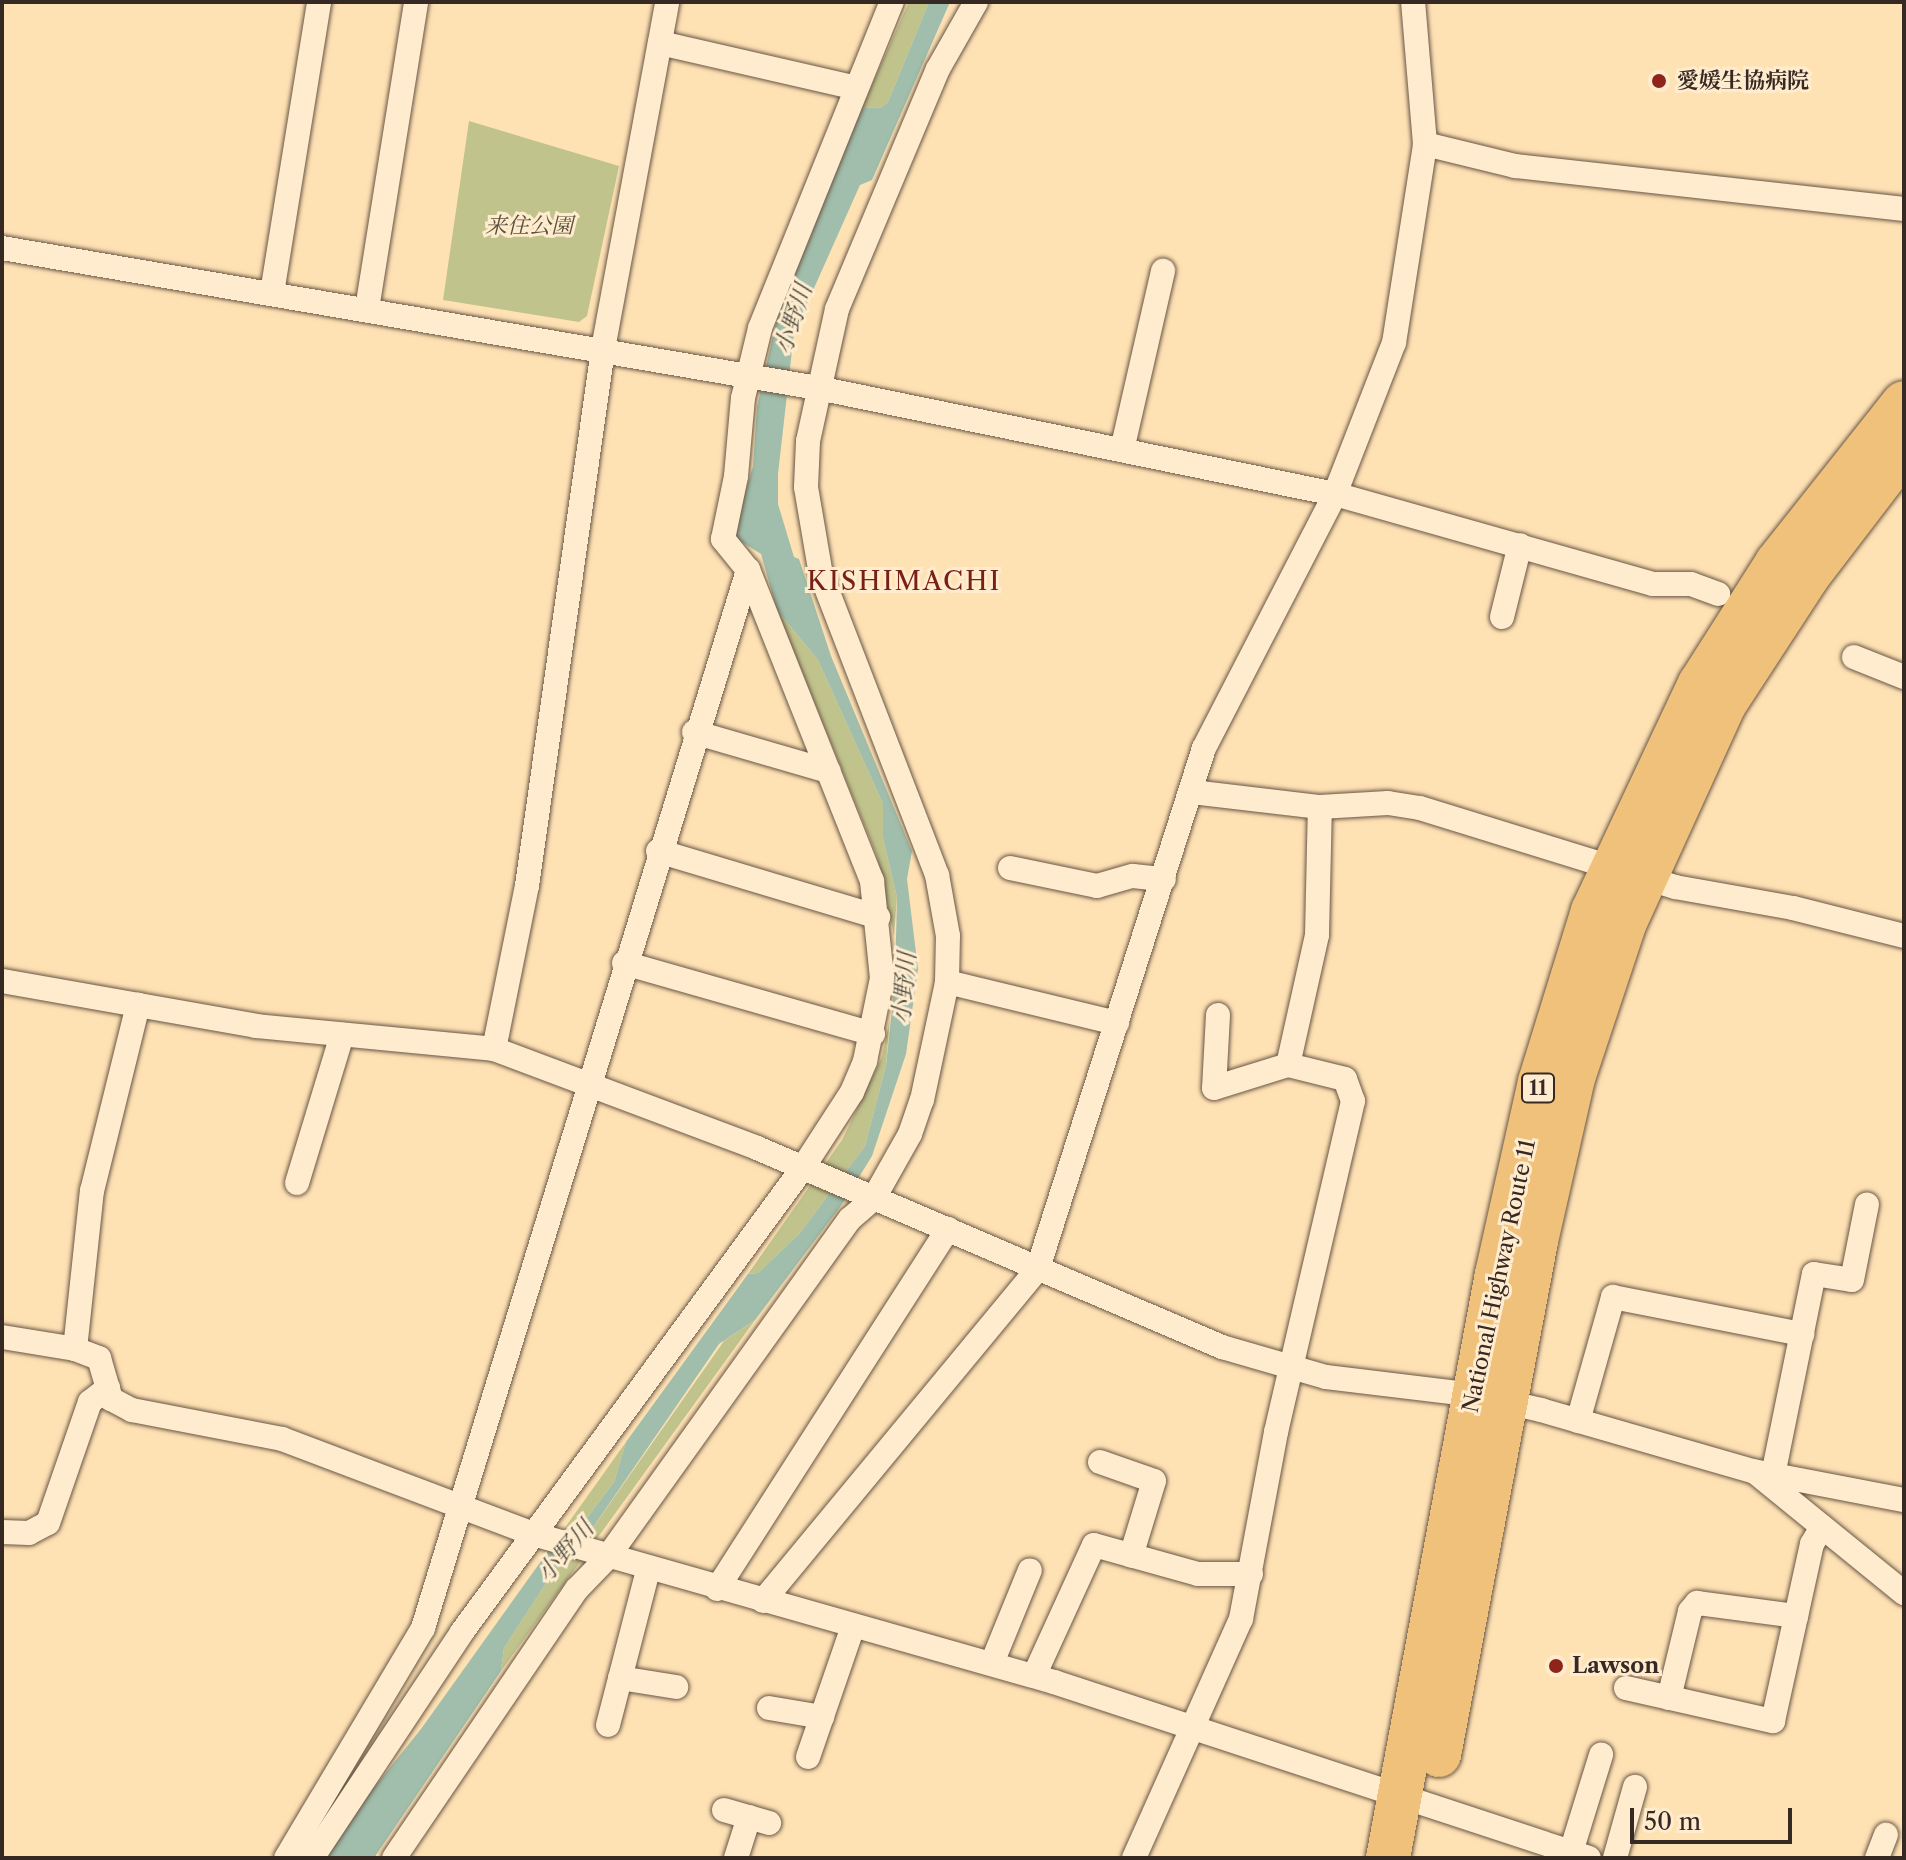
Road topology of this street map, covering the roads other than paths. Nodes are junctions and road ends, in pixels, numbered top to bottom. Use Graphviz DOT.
graph roads {
  1 [pos="319,2"];
  2 [pos="416,2"];
  3 [pos="667,2"];
  4 [pos="892,2"];
  5 [pos="976,2"];
  6 [pos="1413,2"];
  7 [pos="660,43"];
  8 [pos="856,88"];
  9 [pos="1425,144"];
  10 [pos="1904,209"];
  11 [pos="2,248"];
  12 [pos="1163,271"];
  13 [pos="272,293"];
  14 [pos="367,309"];
  15 [pos="603,349"];
  16 [pos="751,377"];
  17 [pos="812,387"];
  18 [pos="1904,403"];
  19 [pos="1122,450"];
  20 [pos="1904,450"];
  21 [pos="1335,494"];
  22 [pos="1520,545"];
  23 [pos="748,570"];
  24 [pos="1718,594"];
  25 [pos="1502,617"];
  26 [pos="1854,657"];
  27 [pos="1904,677"];
  28 [pos="694,732"];
  29 [pos="828,771"];
  30 [pos="1192,792"];
  31 [pos="1320,807"];
  32 [pos="658,851"];
  33 [pos="1010,868"];
  34 [pos="1628,871"];
  35 [pos="1164,879"];
  36 [pos="878,917"];
  37 [pos="1904,936"];
  38 [pos="624,963"];
  39 [pos="2,981"];
  40 [pos="947,982"];
  41 [pos="138,1005"];
  42 [pos="1218,1015"];
  43 [pos="1117,1023"];
  44 [pos="873,1034"];
  45 [pos="342,1035"];
  46 [pos="494,1049"];
  47 [pos="1288,1065"];
  48 [pos="588,1081"];
  49 [pos="805,1170"];
  50 [pos="297,1183"];
  51 [pos="870,1196"];
  52 [pos="1867,1204"];
  53 [pos="948,1229"];
  54 [pos="1038,1268"];
  55 [pos="1802,1334"];
  56 [pos="2,1337"];
  57 [pos="75,1349"];
  58 [pos="1293,1369"];
  59 [pos="108,1388"];
  60 [pos="1490,1399"];
  61 [pos="1578,1421"];
  62 [pos="1114,1460"];
  63 [pos="1763,1473"];
  64 [pos="1904,1500"];
  65 [pos="458,1510"];
  66 [pos="1822,1527"];
  67 [pos="2,1532"];
  68 [pos="538,1536"];
  69 [pos="603,1556"];
  70 [pos="1131,1556"];
  71 [pos="648,1570"];
  72 [pos="1030,1570"];
  73 [pos="1251,1574"];
  74 [pos="717,1589"];
  75 [pos="1904,1593"];
  76 [pos="763,1601"];
  77 [pos="1796,1616"];
  78 [pos="853,1626"];
  79 [pos="992,1663"];
  80 [pos="1034,1676"];
  81 [pos="620,1678"];
  82 [pos="676,1687"];
  83 [pos="1626,1688"];
  84 [pos="1669,1698"];
  85 [pos="769,1708"];
  86 [pos="822,1717"];
  87 [pos="608,1725"];
  88 [pos="1191,1726"];
  89 [pos="1601,1755"];
  90 [pos="808,1757"];
  91 [pos="1635,1787"];
  92 [pos="1414,1804"];
  93 [pos="724,1810"];
  94 [pos="1886,1835"];
  95 [pos="1580,1855"];
  96 [pos="286,1858"];
  97 [pos="312,1858"];
  98 [pos="394,1858"];
  99 [pos="736,1858"];
  100 [pos="1134,1858"];
  101 [pos="1388,1858"];
  102 [pos="1419,1858"];
  103 [pos="1615,1858"];
  104 [pos="1877,1858"];
  1 -- 13 [label="street"];
  2 -- 14 [label="street"];
  3 -- 7 [label="street"];
  4 -- 8 [label="street"];
  5 -- 17 [label="street"];
  6 -- 9 [label="street"];
  7 -- 8 [label="street"];
  7 -- 15 [label="street"];
  8 -- 16 [label="street"];
  9 -- 10 [label="street"];
  9 -- 21 [label="street"];
  11 -- 13 [label="street"];
  12 -- 19 [label="street"];
  13 -- 14 [label="street"];
  14 -- 15 [label="street"];
  15 -- 16 [label="street"];
  15 -- 46 [label="street"];
  16 -- 17 [label="street"];
  16 -- 23 [label="street"];
  17 -- 19 [label="street"];
  17 -- 40 [label="street"];
  18 -- 34 [label="highway, National Highway Route 11 / 11"];
  19 -- 21 [label="street"];
  20 -- 34 [label="highway, National Highway Route 11 / 11"];
  21 -- 22 [label="street"];
  21 -- 30 [label="street"];
  22 -- 24 [label="street"];
  22 -- 25 [label="street"];
  23 -- 28 [label="street"];
  23 -- 29 [label="street"];
  26 -- 27 [label="street"];
  28 -- 29 [label="street"];
  28 -- 32 [label="street"];
  29 -- 36 [label="street"];
  30 -- 31 [label="street"];
  30 -- 35 [label="street"];
  31 -- 34 [label="street"];
  31 -- 47 [label="street"];
  32 -- 36 [label="street"];
  32 -- 38 [label="street"];
  33 -- 35 [label="street"];
  34 -- 37 [label="street"];
  34 -- 60 [label="highway, National Highway Route 11 / 11"];
  35 -- 43 [label="street"];
  36 -- 44 [label="street"];
  38 -- 44 [label="street"];
  38 -- 48 [label="street"];
  39 -- 41 [label="street"];
  40 -- 43 [label="street"];
  40 -- 51 [label="street"];
  41 -- 45 [label="street"];
  41 -- 57 [label="street"];
  42 -- 47 [label="street"];
  43 -- 54 [label="street"];
  44 -- 49 [label="street"];
  45 -- 46 [label="street"];
  45 -- 50 [label="street"];
  46 -- 48 [label="street"];
  47 -- 58 [label="street"];
  48 -- 49 [label="street"];
  48 -- 65 [label="street"];
  49 -- 51 [label="street"];
  49 -- 68 [label="street"];
  51 -- 53 [label="street"];
  51 -- 69 [label="street"];
  52 -- 55 [label="street"];
  53 -- 54 [label="street"];
  53 -- 74 [label="street"];
  54 -- 58 [label="street"];
  54 -- 76 [label="street"];
  55 -- 61 [label="street"];
  55 -- 63 [label="street"];
  56 -- 57 [label="street"];
  57 -- 59 [label="street"];
  58 -- 60 [label="street"];
  58 -- 73 [label="street"];
  59 -- 65 [label="street"];
  59 -- 67 [label="street"];
  60 -- 61 [label="street"];
  60 -- 92 [label="highway, National Highway Route 11 / 11"];
  61 -- 63 [label="street"];
  62 -- 70 [label="street"];
  63 -- 64 [label="street"];
  63 -- 66 [label="street"];
  65 -- 68 [label="street"];
  65 -- 96 [label="street"];
  66 -- 75 [label="street"];
  66 -- 77 [label="street"];
  68 -- 69 [label="street"];
  68 -- 97 [label="street"];
  69 -- 71 [label="street"];
  69 -- 98 [label="street"];
  70 -- 73 [label="street"];
  70 -- 80 [label="street"];
  71 -- 74 [label="street"];
  71 -- 81 [label="street"];
  72 -- 79 [label="street"];
  73 -- 88 [label="street"];
  74 -- 76 [label="street"];
  76 -- 78 [label="street"];
  77 -- 84 [label="street"];
  77 -- 84 [label="street"];
  78 -- 79 [label="street"];
  78 -- 86 [label="street"];
  79 -- 80 [label="street"];
  80 -- 88 [label="street"];
  81 -- 82 [label="street"];
  81 -- 87 [label="street"];
  83 -- 84 [label="street"];
  85 -- 86 [label="street"];
  86 -- 90 [label="street"];
  88 -- 92 [label="street"];
  88 -- 100 [label="street"];
  89 -- 95 [label="street"];
  91 -- 103 [label="street"];
  92 -- 95 [label="street"];
  92 -- 101 [label="highway, National Highway Route 11 / 11"];
  92 -- 102 [label="highway, National Highway Route 11 / 11"];
  93 -- 99 [label="street"];
  94 -- 104 [label="street"];
}
